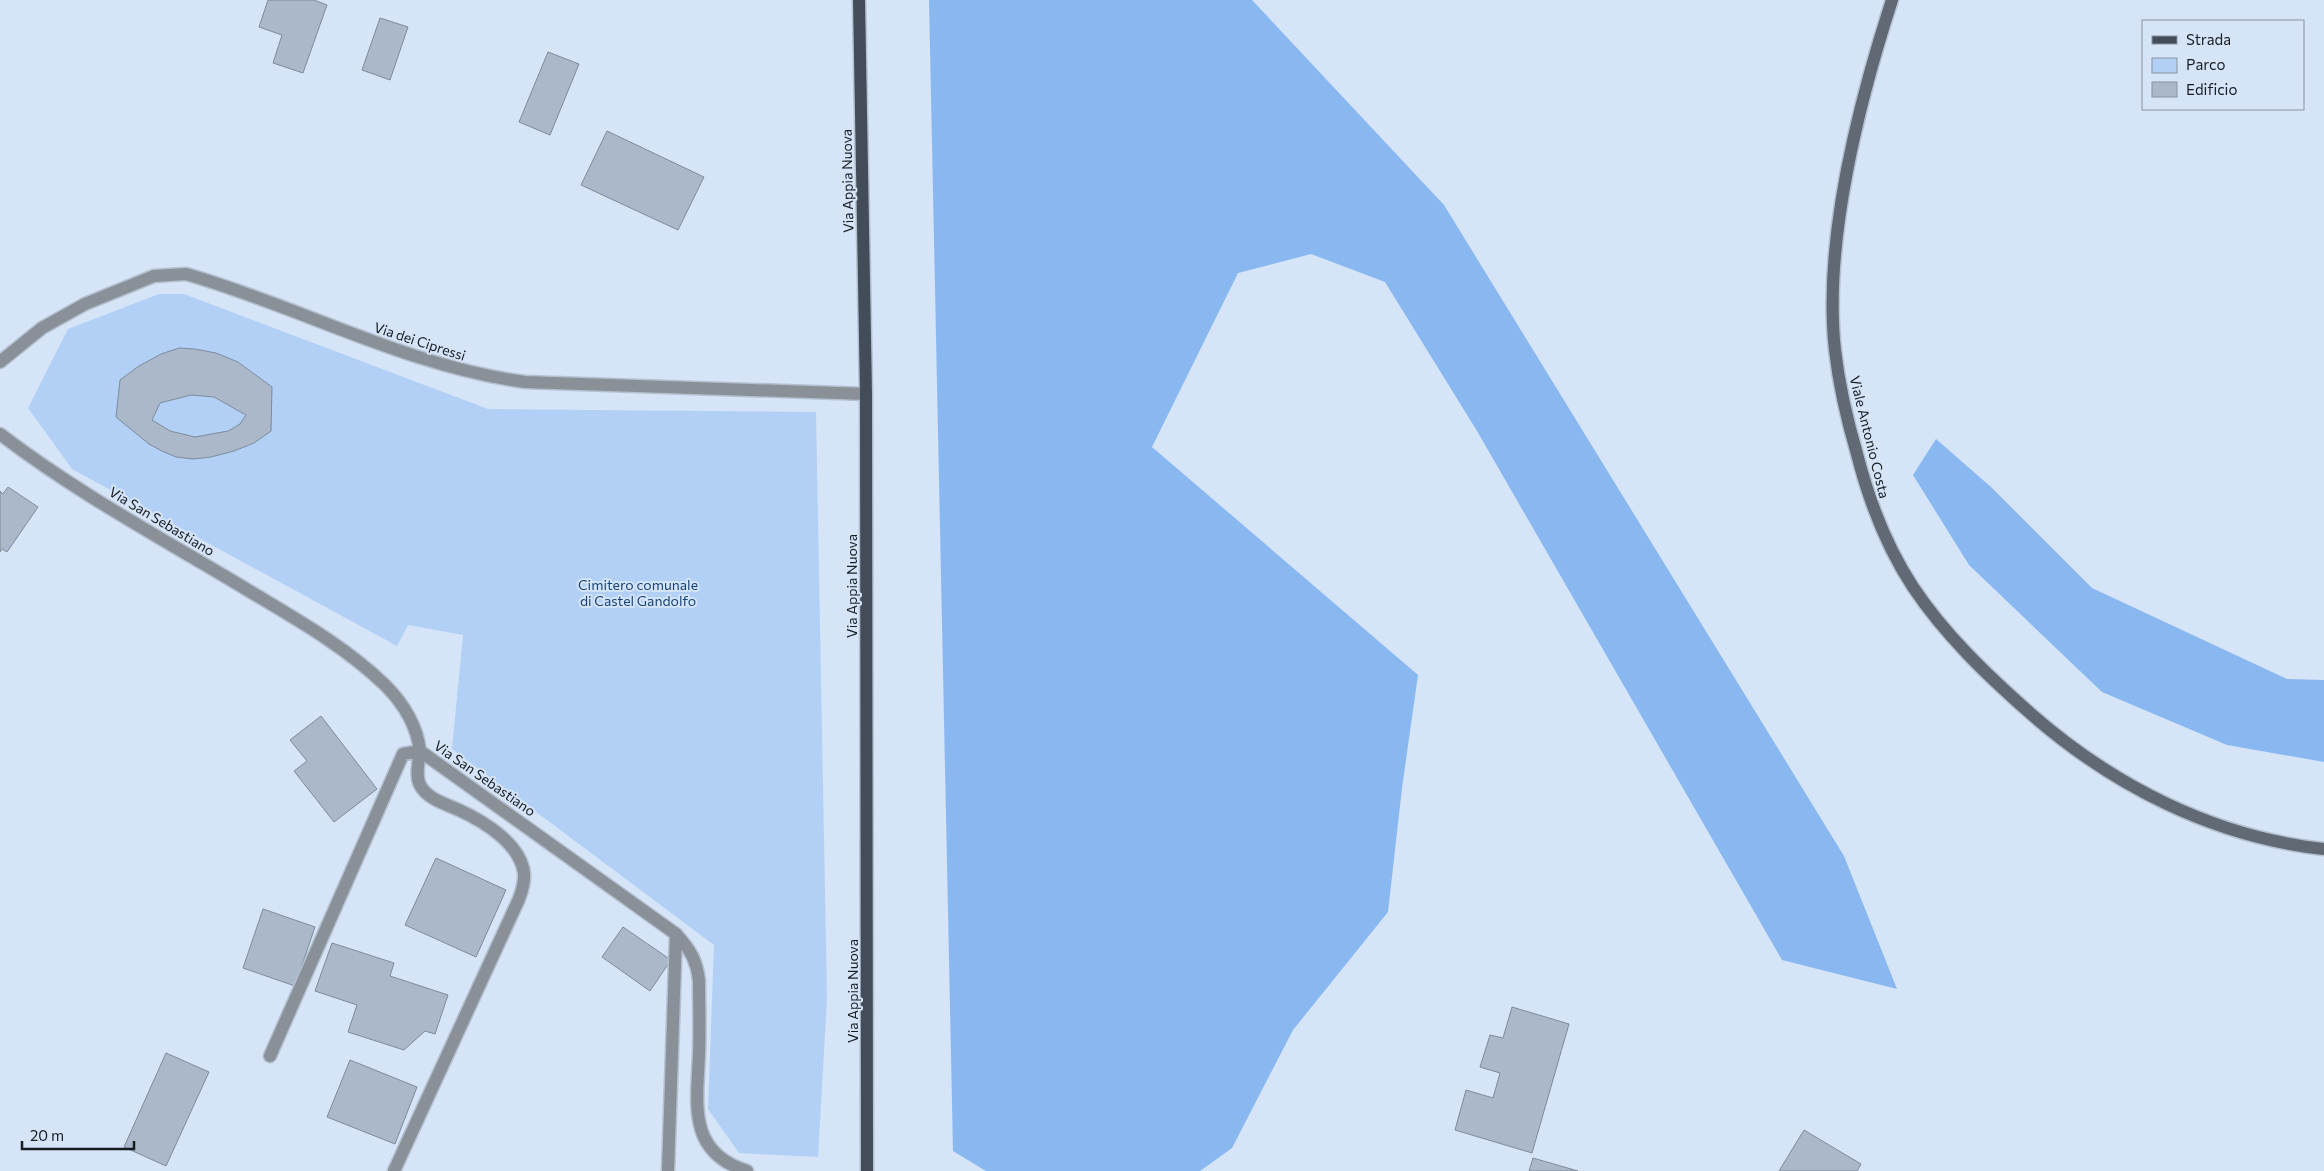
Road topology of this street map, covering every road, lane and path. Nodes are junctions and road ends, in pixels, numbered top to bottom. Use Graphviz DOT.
graph roads {
  1 [pos="859,0"];
  2 [pos="1892,0"];
  3 [pos="0,362"];
  4 [pos="866,394"];
  5 [pos="0,434"];
  6 [pos="420,751"];
  7 [pos="2324,850"];
  8 [pos="676,934"];
  9 [pos="270,1056"];
  10 [pos="394,1171"];
  11 [pos="668,1171"];
  12 [pos="747,1171"];
  13 [pos="867,1171"];
  1 -- 4 [label="main road, Via Appia Nuova"];
  2 -- 7 [label="main road, Viale Antonio Costa"];
  3 -- 4 [label="street, Via dei Cipressi"];
  4 -- 13 [label="main road, Via Appia Nuova"];
  5 -- 6 [label="street, Via San Sebastiano"];
  6 -- 8 [label="street, Via San Sebastiano"];
  6 -- 9 [label="street"];
  6 -- 10 [label="street"];
  8 -- 11 [label="street"];
  8 -- 12 [label="street, Via San Sebastiano"];
}
